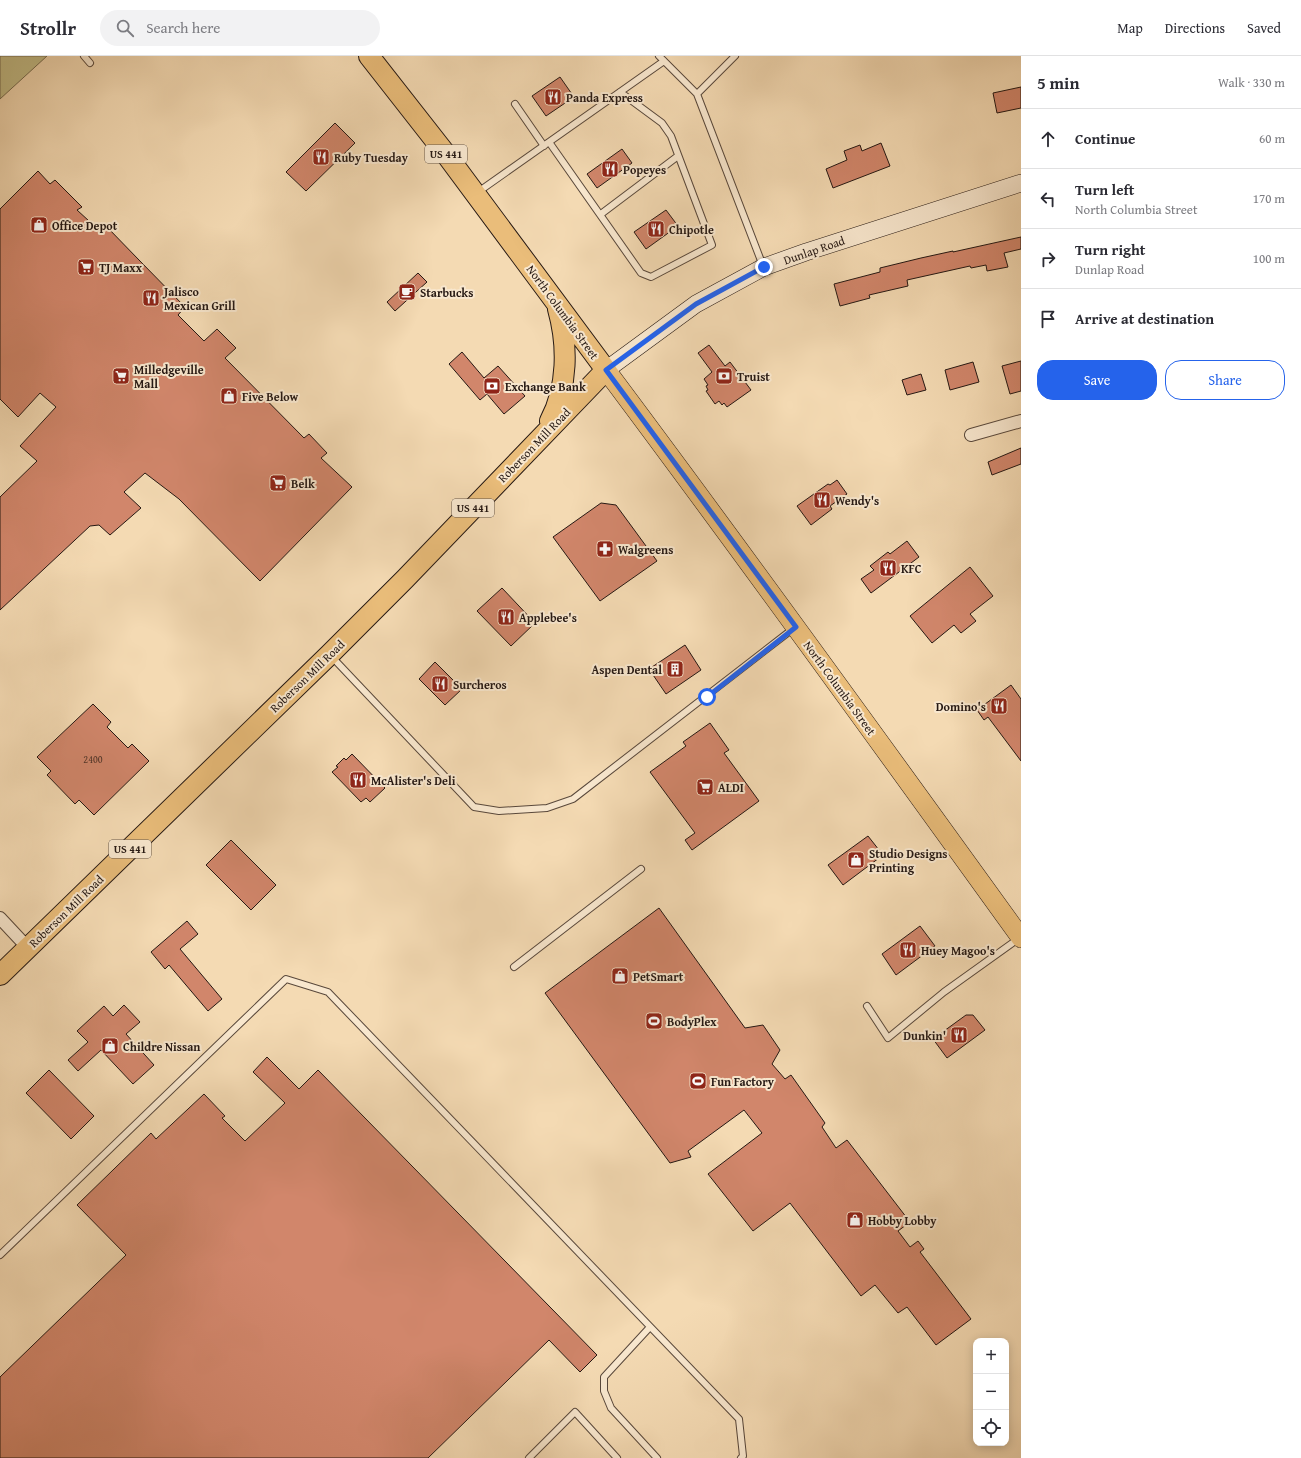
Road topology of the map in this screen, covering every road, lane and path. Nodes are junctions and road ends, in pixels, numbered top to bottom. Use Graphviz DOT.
graph roads {
  1 [pos="84,56"];
  2 [pos="369,56"];
  3 [pos="659,56"];
  4 [pos="735,56"];
  5 [pos="664,61"];
  6 [pos="90,62"];
  7 [pos="620,92"];
  8 [pos="698,94"];
  9 [pos="515,104"];
  10 [pos="550,142"];
  11 [pos="544,146"];
  12 [pos="678,156"];
  13 [pos="1021,183"];
  14 [pos="476,194"];
  15 [pos="600,214"];
  16 [pos="764,267"];
  17 [pos="556,303"];
  18 [pos="606,370"];
  19 [pos="1021,422"];
  20 [pos="971,435"];
  21 [pos="541,437"];
  22 [pos="796,627"];
  23 [pos="330,655"];
  24 [pos="641,869"];
  25 [pos="0,918"];
  26 [pos="1021,938"];
  27 [pos="28,948"];
  28 [pos="514,967"];
  29 [pos="0,975"];
  30 [pos="867,1006"];
  31 [pos="0,1255"];
  32 [pos="650,1327"];
  33 [pos="529,1458"];
  34 [pos="617,1458"];
  35 [pos="657,1458"];
  36 [pos="741,1458"];
  1 -- 6 [label="lane"];
  2 -- 14 [label="highway, North Columbia Street / US 441"];
  3 -- 5 [label="lane"];
  4 -- 8 [label="lane"];
  5 -- 7 [label="lane"];
  5 -- 8 [label="lane"];
  7 -- 10 [label="lane"];
  7 -- 12 [label="lane"];
  8 -- 16 [label="lane"];
  9 -- 11 [label="lane"];
  10 -- 11 [label="lane"];
  10 -- 15 [label="lane"];
  11 -- 14 [label="lane"];
  12 -- 15 [label="lane"];
  12 -- 15 [label="lane"];
  13 -- 16 [label="main road, Dunlap Road"];
  14 -- 17 [label="highway, North Columbia Street / US 441"];
  16 -- 18 [label="main road, Dunlap Road"];
  17 -- 18 [label="highway, North Columbia Street / US 441"];
  17 -- 21 [label="highway, US 441"];
  18 -- 21 [label="highway, Roberson Mill Road / US 441"];
  18 -- 22 [label="main road, North Columbia Street"];
  19 -- 20 [label="street"];
  21 -- 23 [label="highway, Roberson Mill Road / US 441"];
  22 -- 23 [label="lane"];
  22 -- 26 [label="main road, North Columbia Street"];
  23 -- 27 [label="highway, Roberson Mill Road / US 441"];
  24 -- 28 [label="lane"];
  25 -- 27 [label="street"];
  26 -- 30 [label="lane"];
  27 -- 29 [label="highway, Roberson Mill Road / US 441"];
  31 -- 32 [label="lane"];
  32 -- 35 [label="lane"];
  32 -- 36 [label="lane"];
  33 -- 34 [label="lane"];
}
